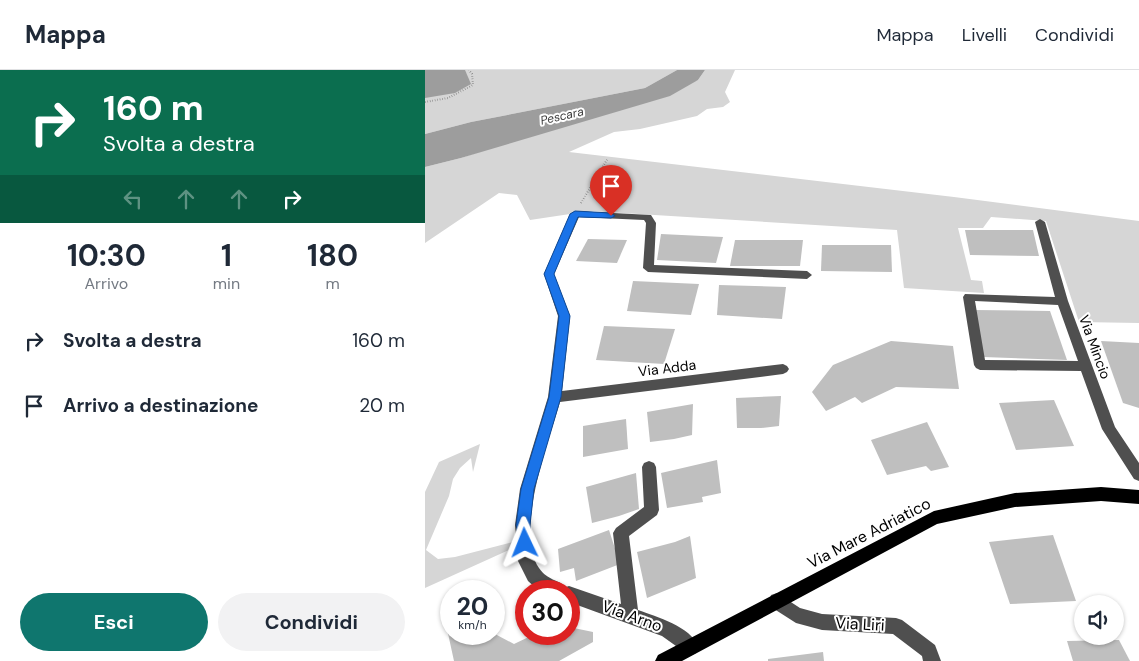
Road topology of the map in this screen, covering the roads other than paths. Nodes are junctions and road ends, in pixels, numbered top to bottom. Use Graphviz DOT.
graph roads {
  1 [pos="1040,222"];
  2 [pos="807,275"];
  3 [pos="1062,301"];
  4 [pos="1086,366"];
  5 [pos="783,369"];
  6 [pos="555,397"];
  7 [pos="649,467"];
  8 [pos="1139,475"];
  9 [pos="1139,497"];
  10 [pos="539,580"];
  11 [pos="580,598"];
  12 [pos="777,601"];
  13 [pos="631,614"];
  14 [pos="691,647"];
  15 [pos="664,661"];
  16 [pos="931,661"];
  1 -- 3 [label="street, Via Mincio"];
  2 -- 6 [label="street"];
  3 -- 4 [label="street, Via Mincio"];
  3 -- 4 [label="street"];
  4 -- 8 [label="street, Via Mincio"];
  5 -- 6 [label="street, Via Adda"];
  6 -- 10 [label="street"];
  7 -- 13 [label="street"];
  9 -- 12 [label="main road, Via Mare Adriatico"];
  11 -- 13 [label="street, Via Arno"];
  12 -- 14 [label="main road, Via Mare Adriatico"];
  12 -- 16 [label="street, Via Liri"];
  13 -- 14 [label="street, Via Arno"];
  14 -- 15 [label="main road, Via Mare Adriatico"];
}
